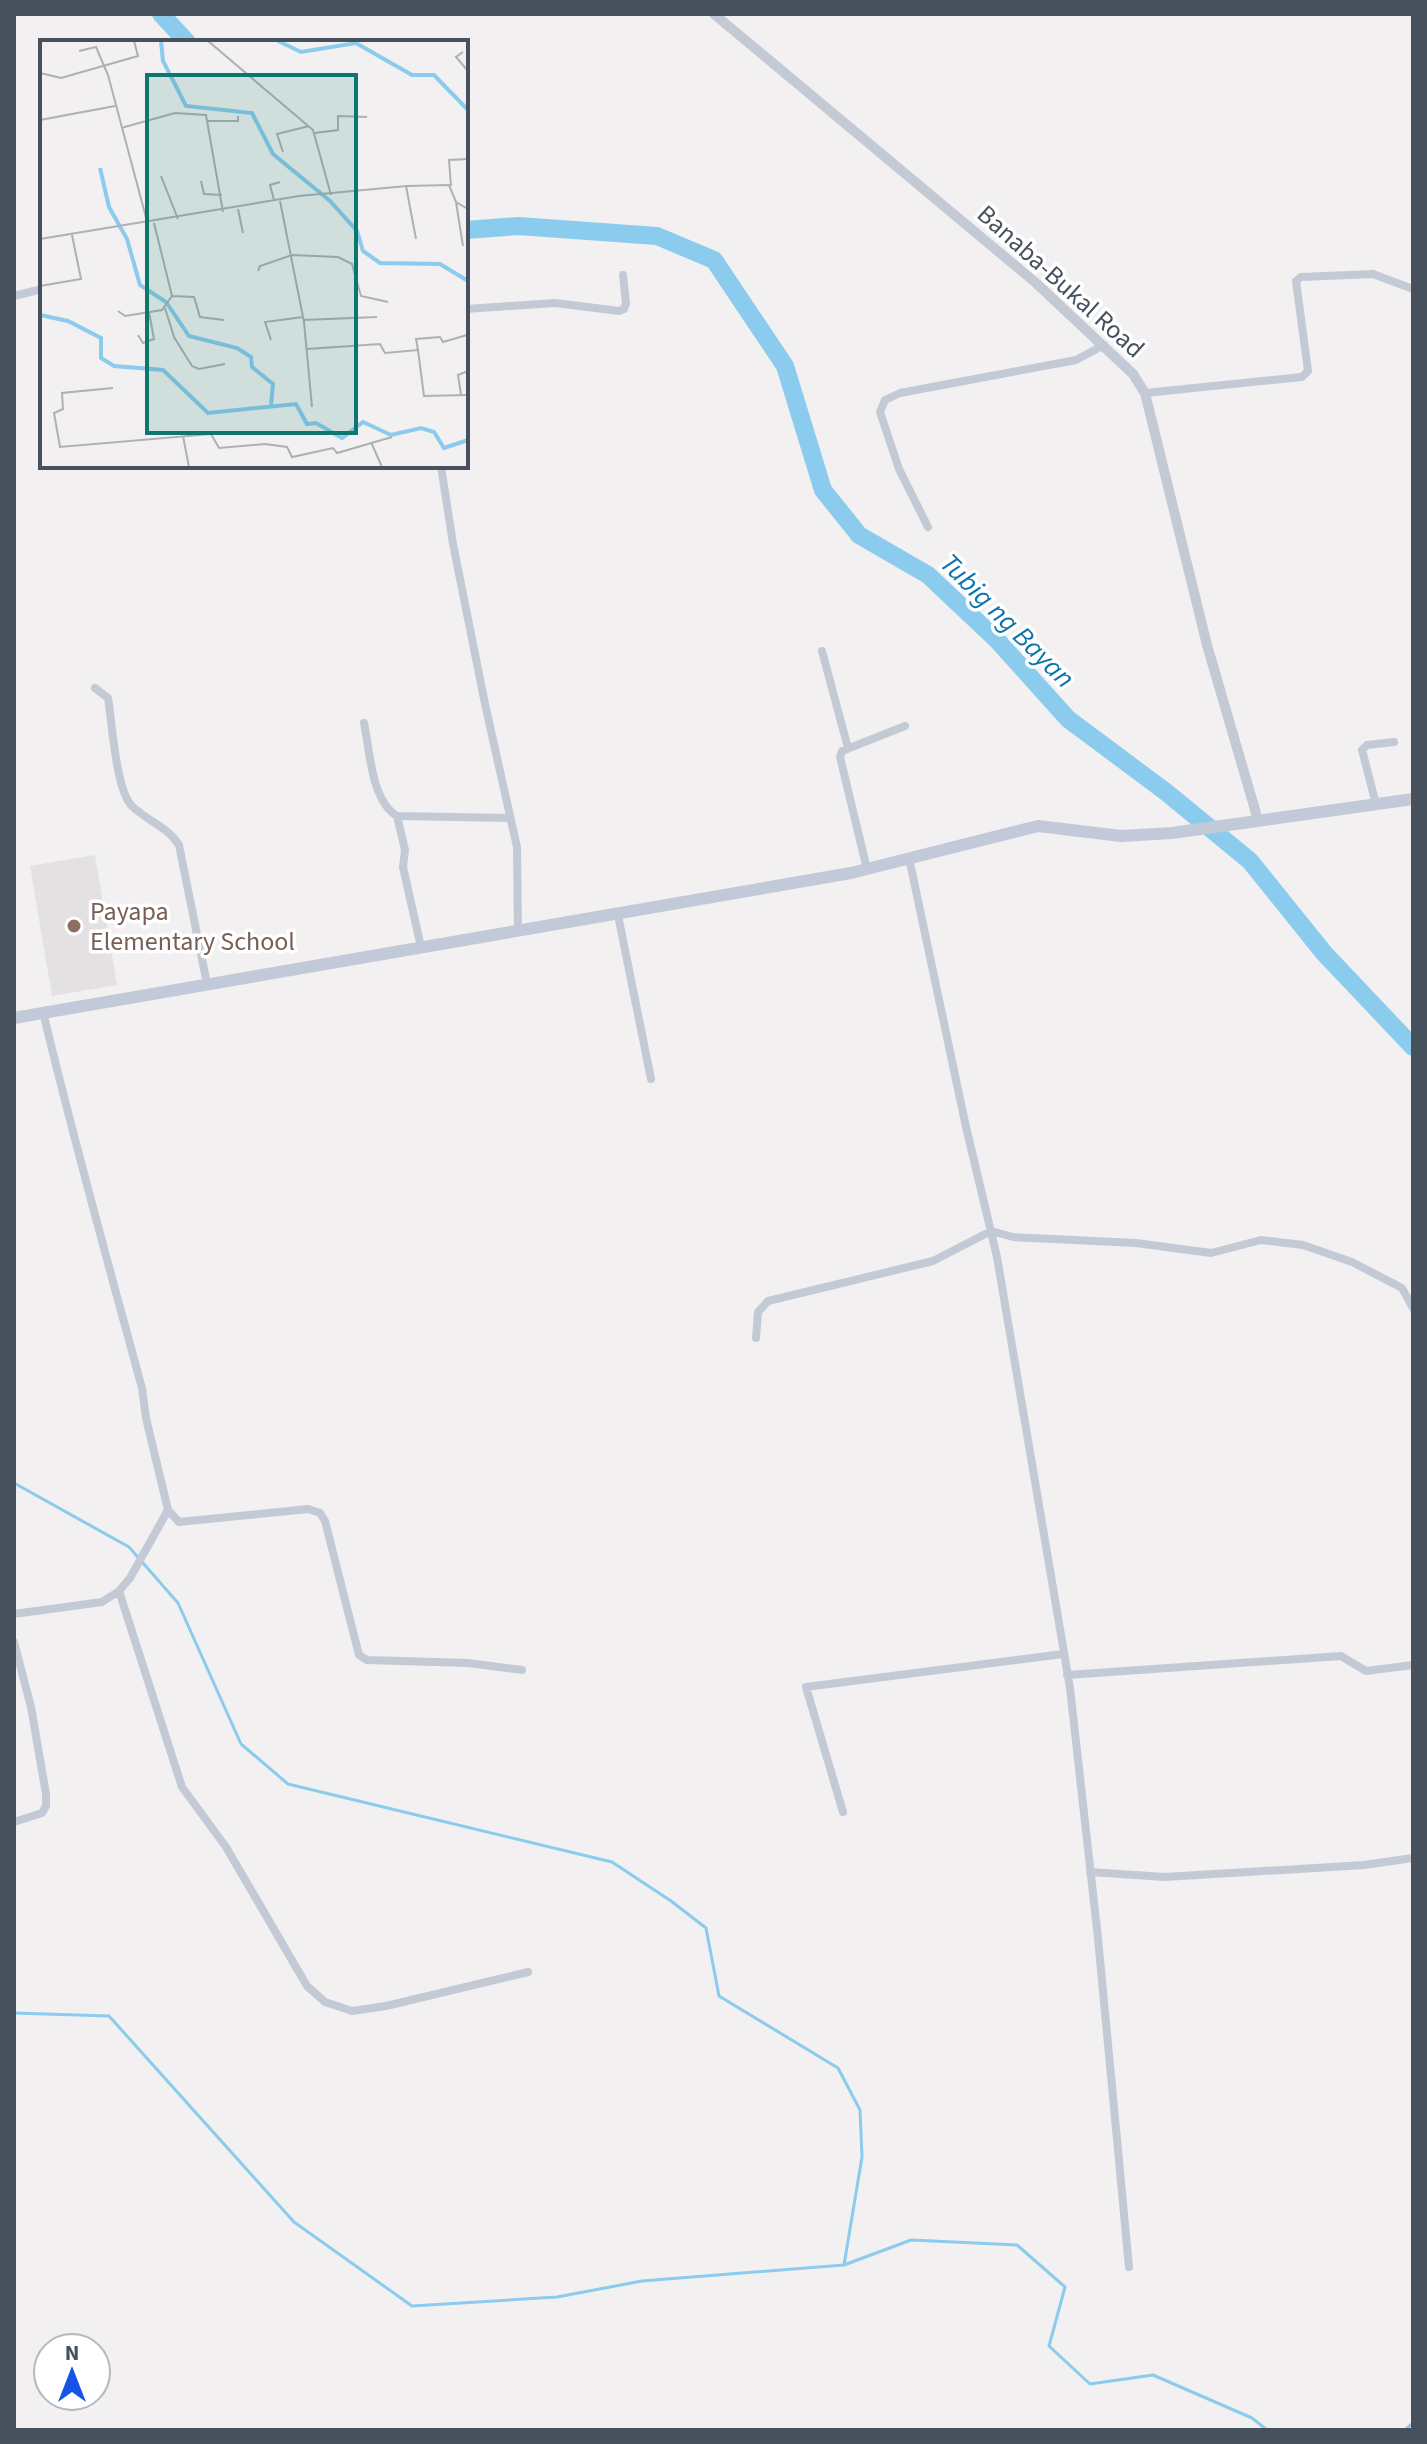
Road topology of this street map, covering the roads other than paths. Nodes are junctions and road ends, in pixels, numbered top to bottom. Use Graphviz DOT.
graph roads {
  1 [pos="714,14"];
  2 [pos="623,275"];
  3 [pos="1413,289"];
  4 [pos="40,290"];
  5 [pos="14,296"];
  6 [pos="468,309"];
  7 [pos="1104,345"];
  8 [pos="1145,393"];
  9 [pos="441,468"];
  10 [pos="928,527"];
  11 [pos="822,651"];
  12 [pos="95,688"];
  13 [pos="364,723"];
  14 [pos="905,726"];
  15 [pos="1394,742"];
  16 [pos="848,748"];
  17 [pos="1413,799"];
  18 [pos="1376,804"];
  19 [pos="397,816"];
  20 [pos="510,818"];
  21 [pos="1258,820"];
  22 [pos="909,858"];
  23 [pos="867,869"];
  24 [pos="618,915"];
  25 [pos="518,932"];
  26 [pos="421,947"];
  27 [pos="207,984"];
  28 [pos="43,1012"];
  29 [pos="14,1018"];
  30 [pos="651,1079"];
  31 [pos="991,1231"];
  32 [pos="1413,1308"];
  33 [pos="756,1338"];
  34 [pos="168,1510"];
  35 [pos="119,1591"];
  36 [pos="14,1614"];
  37 [pos="14,1642"];
  38 [pos="1063,1654"];
  39 [pos="1413,1665"];
  40 [pos="522,1670"];
  41 [pos="1067,1675"];
  42 [pos="843,1812"];
  43 [pos="14,1822"];
  44 [pos="1413,1858"];
  45 [pos="1090,1872"];
  46 [pos="528,1972"];
  47 [pos="1129,2267"];
  1 -- 7 [label="street, Banaba-Bukal Road"];
  2 -- 6 [label="street"];
  3 -- 8 [label="street"];
  4 -- 5 [label="street"];
  7 -- 8 [label="street, Banaba-Bukal Road"];
  7 -- 10 [label="street"];
  8 -- 21 [label="street, Banaba-Bukal Road"];
  9 -- 20 [label="street"];
  11 -- 16 [label="street"];
  12 -- 27 [label="street"];
  13 -- 19 [label="street"];
  14 -- 16 [label="street"];
  15 -- 18 [label="street"];
  16 -- 23 [label="street"];
  17 -- 18 [label="main road"];
  18 -- 21 [label="main road"];
  19 -- 20 [label="street"];
  19 -- 26 [label="street"];
  20 -- 25 [label="street"];
  21 -- 22 [label="main road"];
  22 -- 23 [label="main road"];
  22 -- 31 [label="street"];
  23 -- 24 [label="main road"];
  24 -- 25 [label="main road"];
  24 -- 30 [label="street"];
  25 -- 26 [label="main road"];
  26 -- 27 [label="main road"];
  27 -- 28 [label="main road"];
  28 -- 29 [label="main road"];
  28 -- 34 [label="street"];
  31 -- 32 [label="street"];
  31 -- 33 [label="street"];
  31 -- 38 [label="street"];
  34 -- 35 [label="street"];
  34 -- 40 [label="street"];
  35 -- 36 [label="street"];
  35 -- 46 [label="street"];
  37 -- 43 [label="street"];
  38 -- 41 [label="street"];
  38 -- 42 [label="street"];
  39 -- 41 [label="street"];
  41 -- 45 [label="street"];
  44 -- 45 [label="street"];
  45 -- 47 [label="street"];
}
